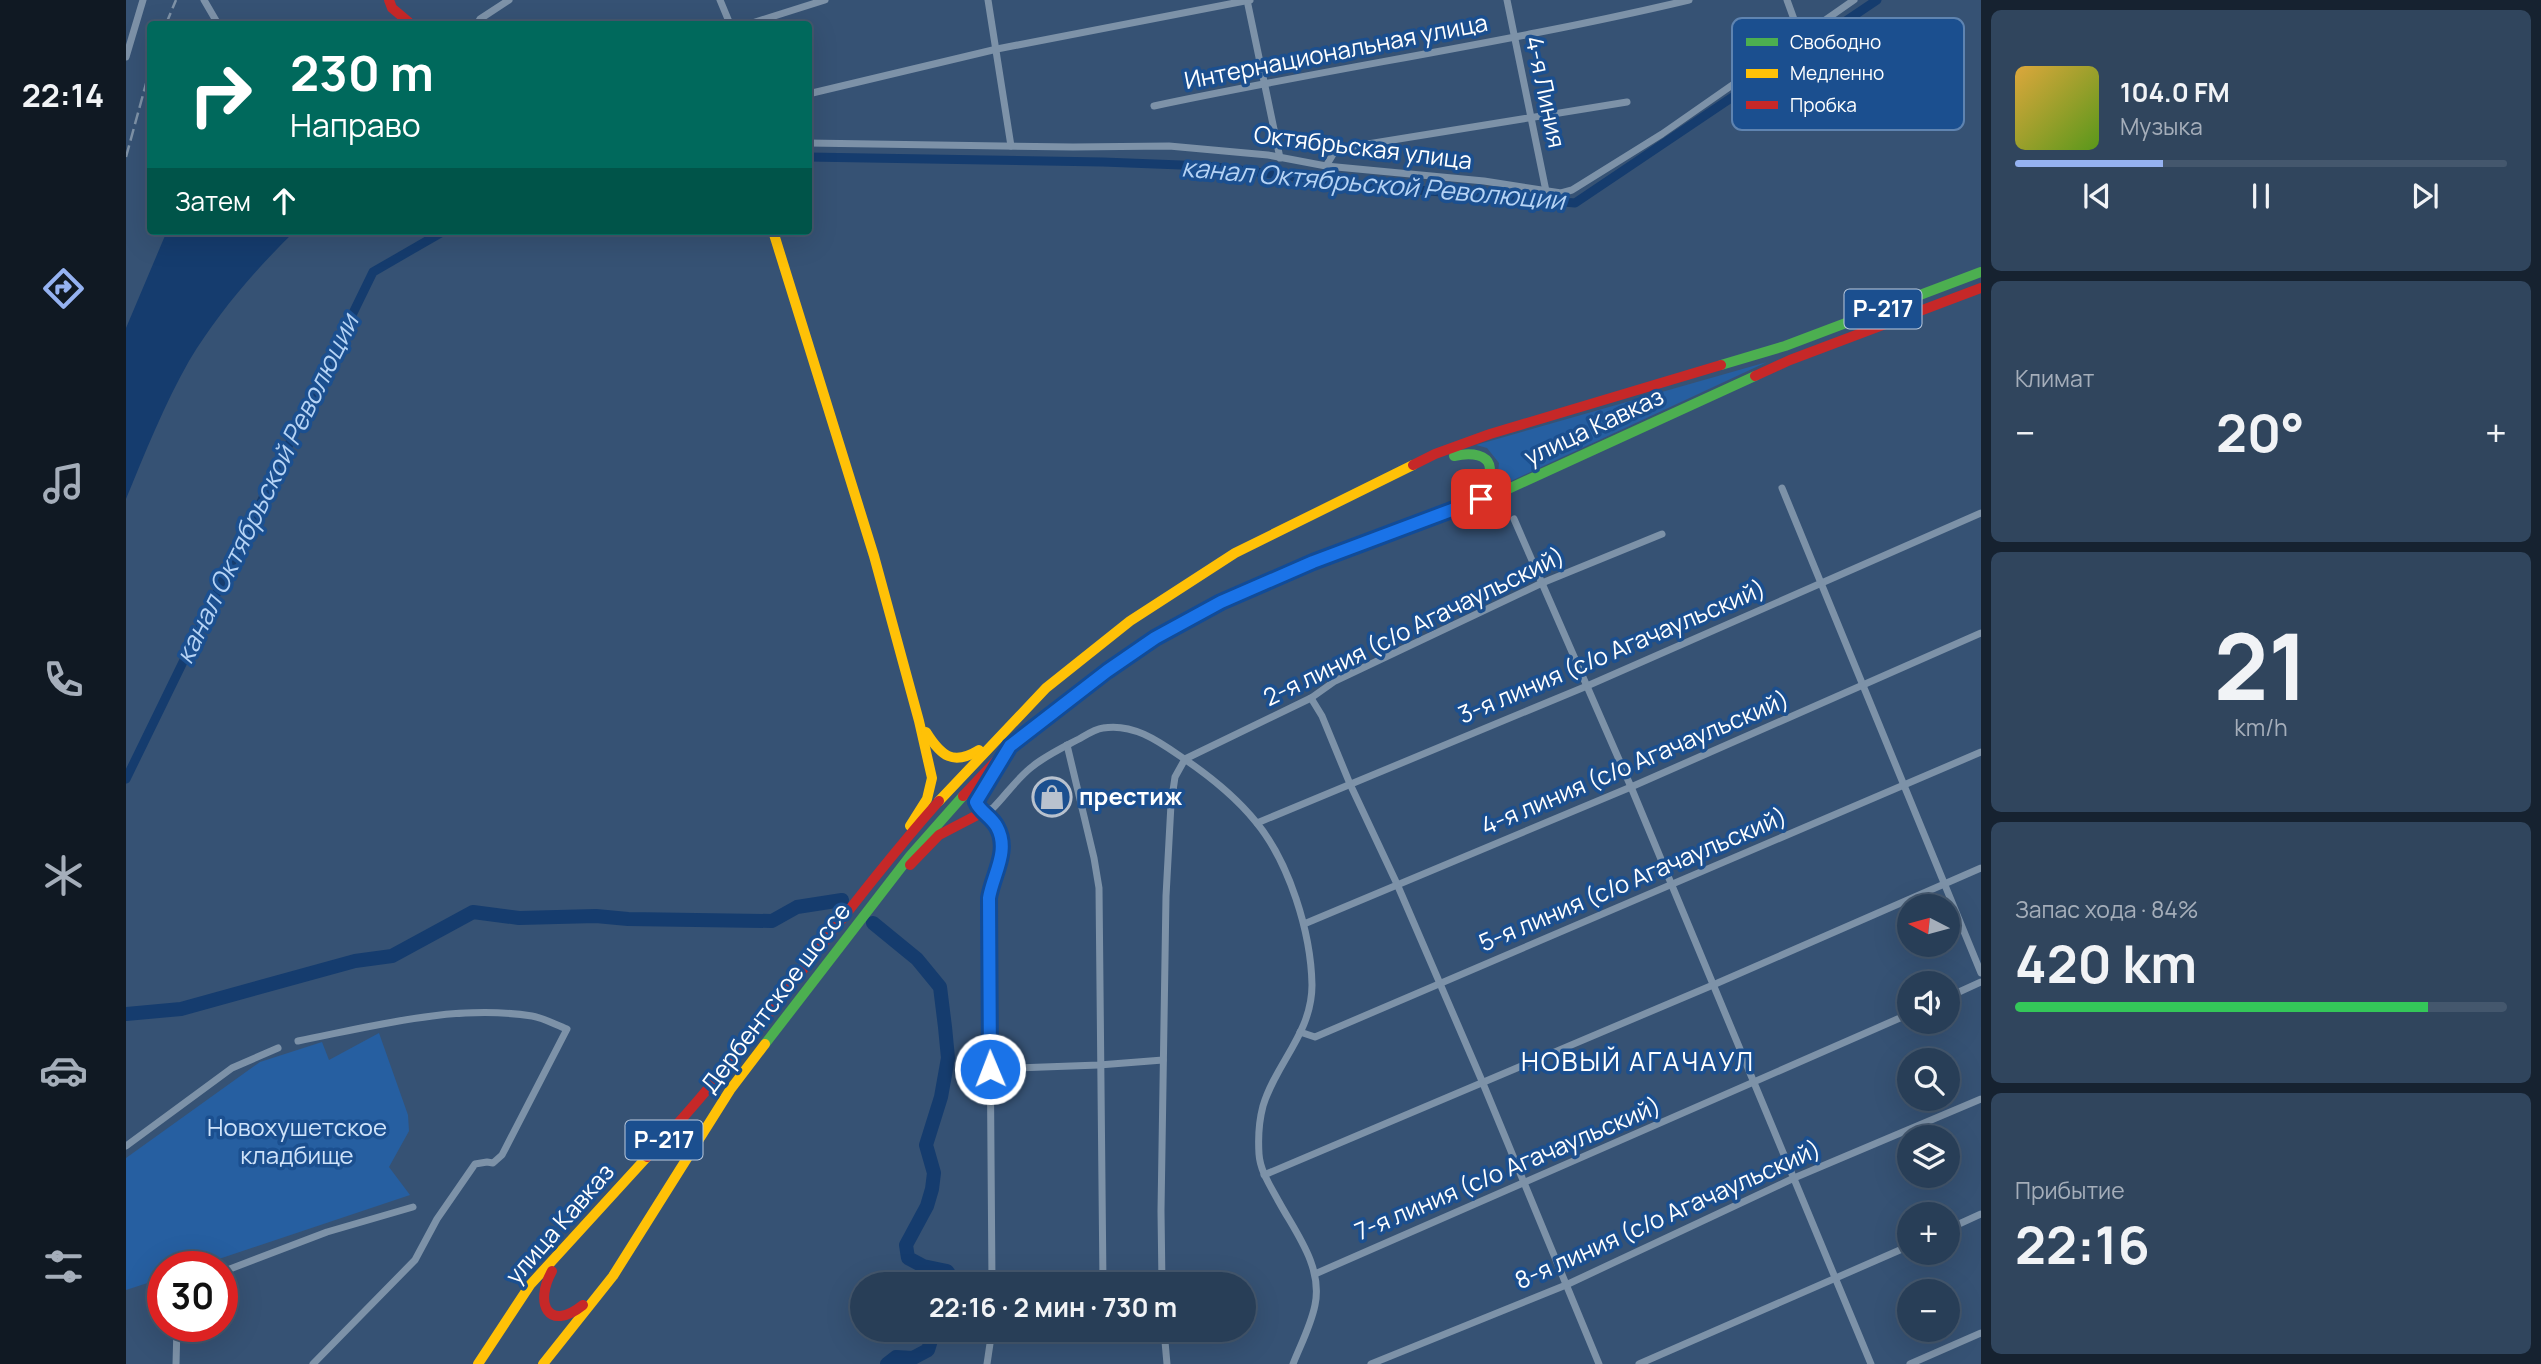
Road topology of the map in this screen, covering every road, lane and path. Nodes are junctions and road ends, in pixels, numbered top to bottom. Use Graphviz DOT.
graph roads {
  1 [pos="143,0"];
  2 [pos="204,0"];
  3 [pos="389,0"];
  4 [pos="509,0"];
  5 [pos="720,0"];
  6 [pos="825,0"];
  7 [pos="988,0"];
  8 [pos="1248,0"];
  9 [pos="1507,0"];
  10 [pos="1689,0"];
  11 [pos="1787,0"];
  12 [pos="1854,0"];
  13 [pos="1794,18"];
  14 [pos="1828,18"];
  15 [pos="216,21"];
  16 [pos="407,21"];
  17 [pos="479,21"];
  18 [pos="729,21"];
  19 [pos="758,21"];
  20 [pos="1514,38"];
  21 [pos="997,49"];
  22 [pos="126,57"];
  23 [pos="1264,83"];
  24 [pos="1732,85"];
  25 [pos="812,93"];
  26 [pos="1627,102"];
  27 [pos="1154,106"];
  28 [pos="1530,119"];
  29 [pos="812,143"];
  30 [pos="1011,146"];
  31 [pos="1280,158"];
  32 [pos="1326,166"];
  33 [pos="1546,191"];
  34 [pos="774,235"];
  35 [pos="1981,272"];
  36 [pos="1981,288"];
  37 [pos="1368,486"];
  38 [pos="1782,488"];
  39 [pos="1981,513"];
  40 [pos="1514,519"];
  41 [pos="1662,534"];
  42 [pos="1382,537"];
  43 [pos="1819,582"];
  44 [pos="1542,583"];
  45 [pos="1981,633"];
  46 [pos="1587,686"];
  47 [pos="1862,687"];
  48 [pos="1311,698"];
  49 [pos="919,721"];
  50 [pos="1001,735"];
  51 [pos="1067,745"];
  52 [pos="1010,746"];
  53 [pos="1981,752"];
  54 [pos="1185,759"];
  55 [pos="1350,784"];
  56 [pos="1903,785"];
  57 [pos="1632,787"];
  58 [pos="957,803"];
  59 [pos="985,811"];
  60 [pos="1257,822"];
  61 [pos="891,855"];
  62 [pos="1981,868"];
  63 [pos="1397,884"];
  64 [pos="1944,884"];
  65 [pos="888,886"];
  66 [pos="1673,886"];
  67 [pos="1304,925"];
  68 [pos="1981,973"];
  69 [pos="1981,982"];
  70 [pos="1439,984"];
  71 [pos="1713,985"];
  72 [pos="1960,992"];
  73 [pos="1897,1019"];
  74 [pos="1300,1032"];
  75 [pos="298,1041"];
  76 [pos="278,1048"];
  77 [pos="1163,1060"];
  78 [pos="1099,1065"];
  79 [pos="990,1069"];
  80 [pos="1482,1082"];
  81 [pos="1755,1082"];
  82 [pos="1981,1099"];
  83 [pos="126,1146"];
  84 [pos="1264,1175"];
  85 [pos="1794,1178"];
  86 [pos="1525,1183"];
  87 [pos="413,1207"];
  88 [pos="1981,1214"];
  89 [pos="587,1221"];
  90 [pos="1960,1224"];
  91 [pos="630,1246"];
  92 [pos="1897,1250"];
  93 [pos="238,1266"];
  94 [pos="992,1272"];
  95 [pos="1103,1272"];
  96 [pos="1163,1272"];
  97 [pos="1315,1274"];
  98 [pos="1836,1278"];
  99 [pos="1566,1285"];
  100 [pos="1981,1334"];
  101 [pos="177,1342"];
  102 [pos="990,1342"];
  103 [pos="1165,1342"];
  104 [pos="176,1364"];
  105 [pos="313,1364"];
  106 [pos="478,1364"];
  107 [pos="543,1364"];
  108 [pos="987,1364"];
  109 [pos="1167,1364"];
  110 [pos="1293,1364"];
  111 [pos="1371,1364"];
  112 [pos="1599,1364"];
  113 [pos="1639,1364"];
  114 [pos="1871,1364"];
  115 [pos="1910,1364"];
  1 -- 22 [label="street"];
  2 -- 15 [label="street"];
  3 -- 16 [label="main road"];
  4 -- 17 [label="street"];
  5 -- 18 [label="street"];
  6 -- 19 [label="street"];
  7 -- 21 [label="street"];
  8 -- 21 [label="street"];
  8 -- 23 [label="street"];
  9 -- 20 [label="street, 4-я Линия"];
  10 -- 20 [label="street, Интернациональная улица"];
  11 -- 13 [label="street"];
  12 -- 14 [label="street, Октябрьская улица"];
  20 -- 23 [label="street, Интернациональная улица"];
  20 -- 28 [label="street, 4-я Линия"];
  21 -- 25 [label="street"];
  21 -- 30 [label="street"];
  23 -- 27 [label="street, Интернациональная улица"];
  23 -- 31 [label="street"];
  24 -- 33 [label="street, Октябрьская улица"];
  26 -- 28 [label="street"];
  28 -- 32 [label="street"];
  28 -- 33 [label="street, 4-я Линия"];
  29 -- 30 [label="street, Октябрьская улица"];
  30 -- 31 [label="street, Октябрьская улица"];
  31 -- 32 [label="street, Октябрьская улица"];
  32 -- 33 [label="street, Октябрьская улица"];
  34 -- 49 [label="main road"];
  35 -- 37 [label="main road, Р-217"];
  36 -- 42 [label="main road, улица Кавказ / Р-217"];
  37 -- 42 [label="main road"];
  37 -- 50 [label="main road"];
  38 -- 43 [label="street"];
  39 -- 43 [label="street, 3-я линия (с/о Агачаульский)"];
  40 -- 44 [label="street"];
  41 -- 44 [label="street, 2-я линия (с/о Агачаульский)"];
  42 -- 52 [label="main road, улица Кавказ / Р-217"];
  43 -- 46 [label="street, 3-я линия (с/о Агачаульский)"];
  43 -- 47 [label="street"];
  44 -- 46 [label="street"];
  44 -- 48 [label="street, 2-я линия (с/о Агачаульский)"];
  45 -- 47 [label="street, 4-я линия (с/о Агачаульский)"];
  46 -- 55 [label="street, 3-я линия (с/о Агачаульский)"];
  46 -- 57 [label="street"];
  47 -- 56 [label="street"];
  47 -- 57 [label="street, 4-я линия (с/о Агачаульский)"];
  48 -- 54 [label="street, 2-я линия (с/о Агачаульский)"];
  48 -- 55 [label="street"];
  49 -- 50 [label="main road"];
  49 -- 61 [label="main road"];
  50 -- 61 [label="main road"];
  51 -- 54 [label="street"];
  51 -- 59 [label="street"];
  51 -- 78 [label="street"];
  52 -- 58 [label="main road, улица Кавказ / Р-217"];
  52 -- 59 [label="main road"];
  53 -- 56 [label="street, 5-я линия (с/о Агачаульский)"];
  54 -- 60 [label="street"];
  54 -- 77 [label="street"];
  55 -- 60 [label="street, 3-я линия (с/о Агачаульский)"];
  55 -- 63 [label="street"];
  56 -- 64 [label="street"];
  56 -- 66 [label="street, 5-я линия (с/о Агачаульский)"];
  57 -- 63 [label="street, 4-я линия (с/о Агачаульский)"];
  57 -- 66 [label="street"];
  58 -- 65 [label="main road, Дербентское шоссе"];
  59 -- 65 [label="main road"];
  59 -- 79 [label="street"];
  60 -- 67 [label="street"];
  61 -- 89 [label="main road, улица Кавказ / Р-217"];
  62 -- 64 [label="street"];
  63 -- 67 [label="street, 4-я линия (с/о Агачаульский)"];
  63 -- 70 [label="street"];
  64 -- 68 [label="street"];
  64 -- 71 [label="street"];
  65 -- 91 [label="main road, Дербентское шоссе"];
  66 -- 70 [label="street, 5-я линия (с/о Агачаульский)"];
  66 -- 71 [label="street"];
  67 -- 74 [label="street"];
  69 -- 72 [label="street"];
  70 -- 74 [label="street, 5-я линия (с/о Агачаульский)"];
  70 -- 80 [label="street"];
  71 -- 80 [label="street"];
  71 -- 81 [label="street"];
  73 -- 81 [label="street, 7-я линия (с/о Агачаульский)"];
  74 -- 84 [label="street"];
  75 -- 105 [label="street"];
  76 -- 83 [label="street"];
  77 -- 78 [label="street"];
  77 -- 96 [label="street"];
  78 -- 79 [label="street"];
  78 -- 95 [label="street"];
  79 -- 94 [label="street"];
  80 -- 84 [label="street"];
  80 -- 86 [label="street"];
  81 -- 85 [label="street"];
  81 -- 86 [label="street, 7-я линия (с/о Агачаульский)"];
  82 -- 85 [label="street, 8-я линия (с/о Агачаульский)"];
  84 -- 97 [label="street"];
  85 -- 98 [label="street"];
  85 -- 99 [label="street, 8-я линия (с/о Агачаульский)"];
  86 -- 97 [label="street, 7-я линия (с/о Агачаульский)"];
  86 -- 99 [label="street"];
  87 -- 93 [label="street"];
  88 -- 90 [label="street"];
  89 -- 91 [label="main road"];
  89 -- 106 [label="main road, улица Кавказ / Р-217"];
  91 -- 107 [label="main road, Дербентское шоссе"];
  92 -- 98 [label="street"];
  97 -- 110 [label="street"];
  98 -- 113 [label="street"];
  98 -- 114 [label="street"];
  99 -- 111 [label="street, 8-я линия (с/о Агачаульский)"];
  99 -- 112 [label="street"];
  100 -- 115 [label="street"];
  101 -- 104 [label="street"];
  102 -- 108 [label="street"];
  103 -- 109 [label="street"];
}
